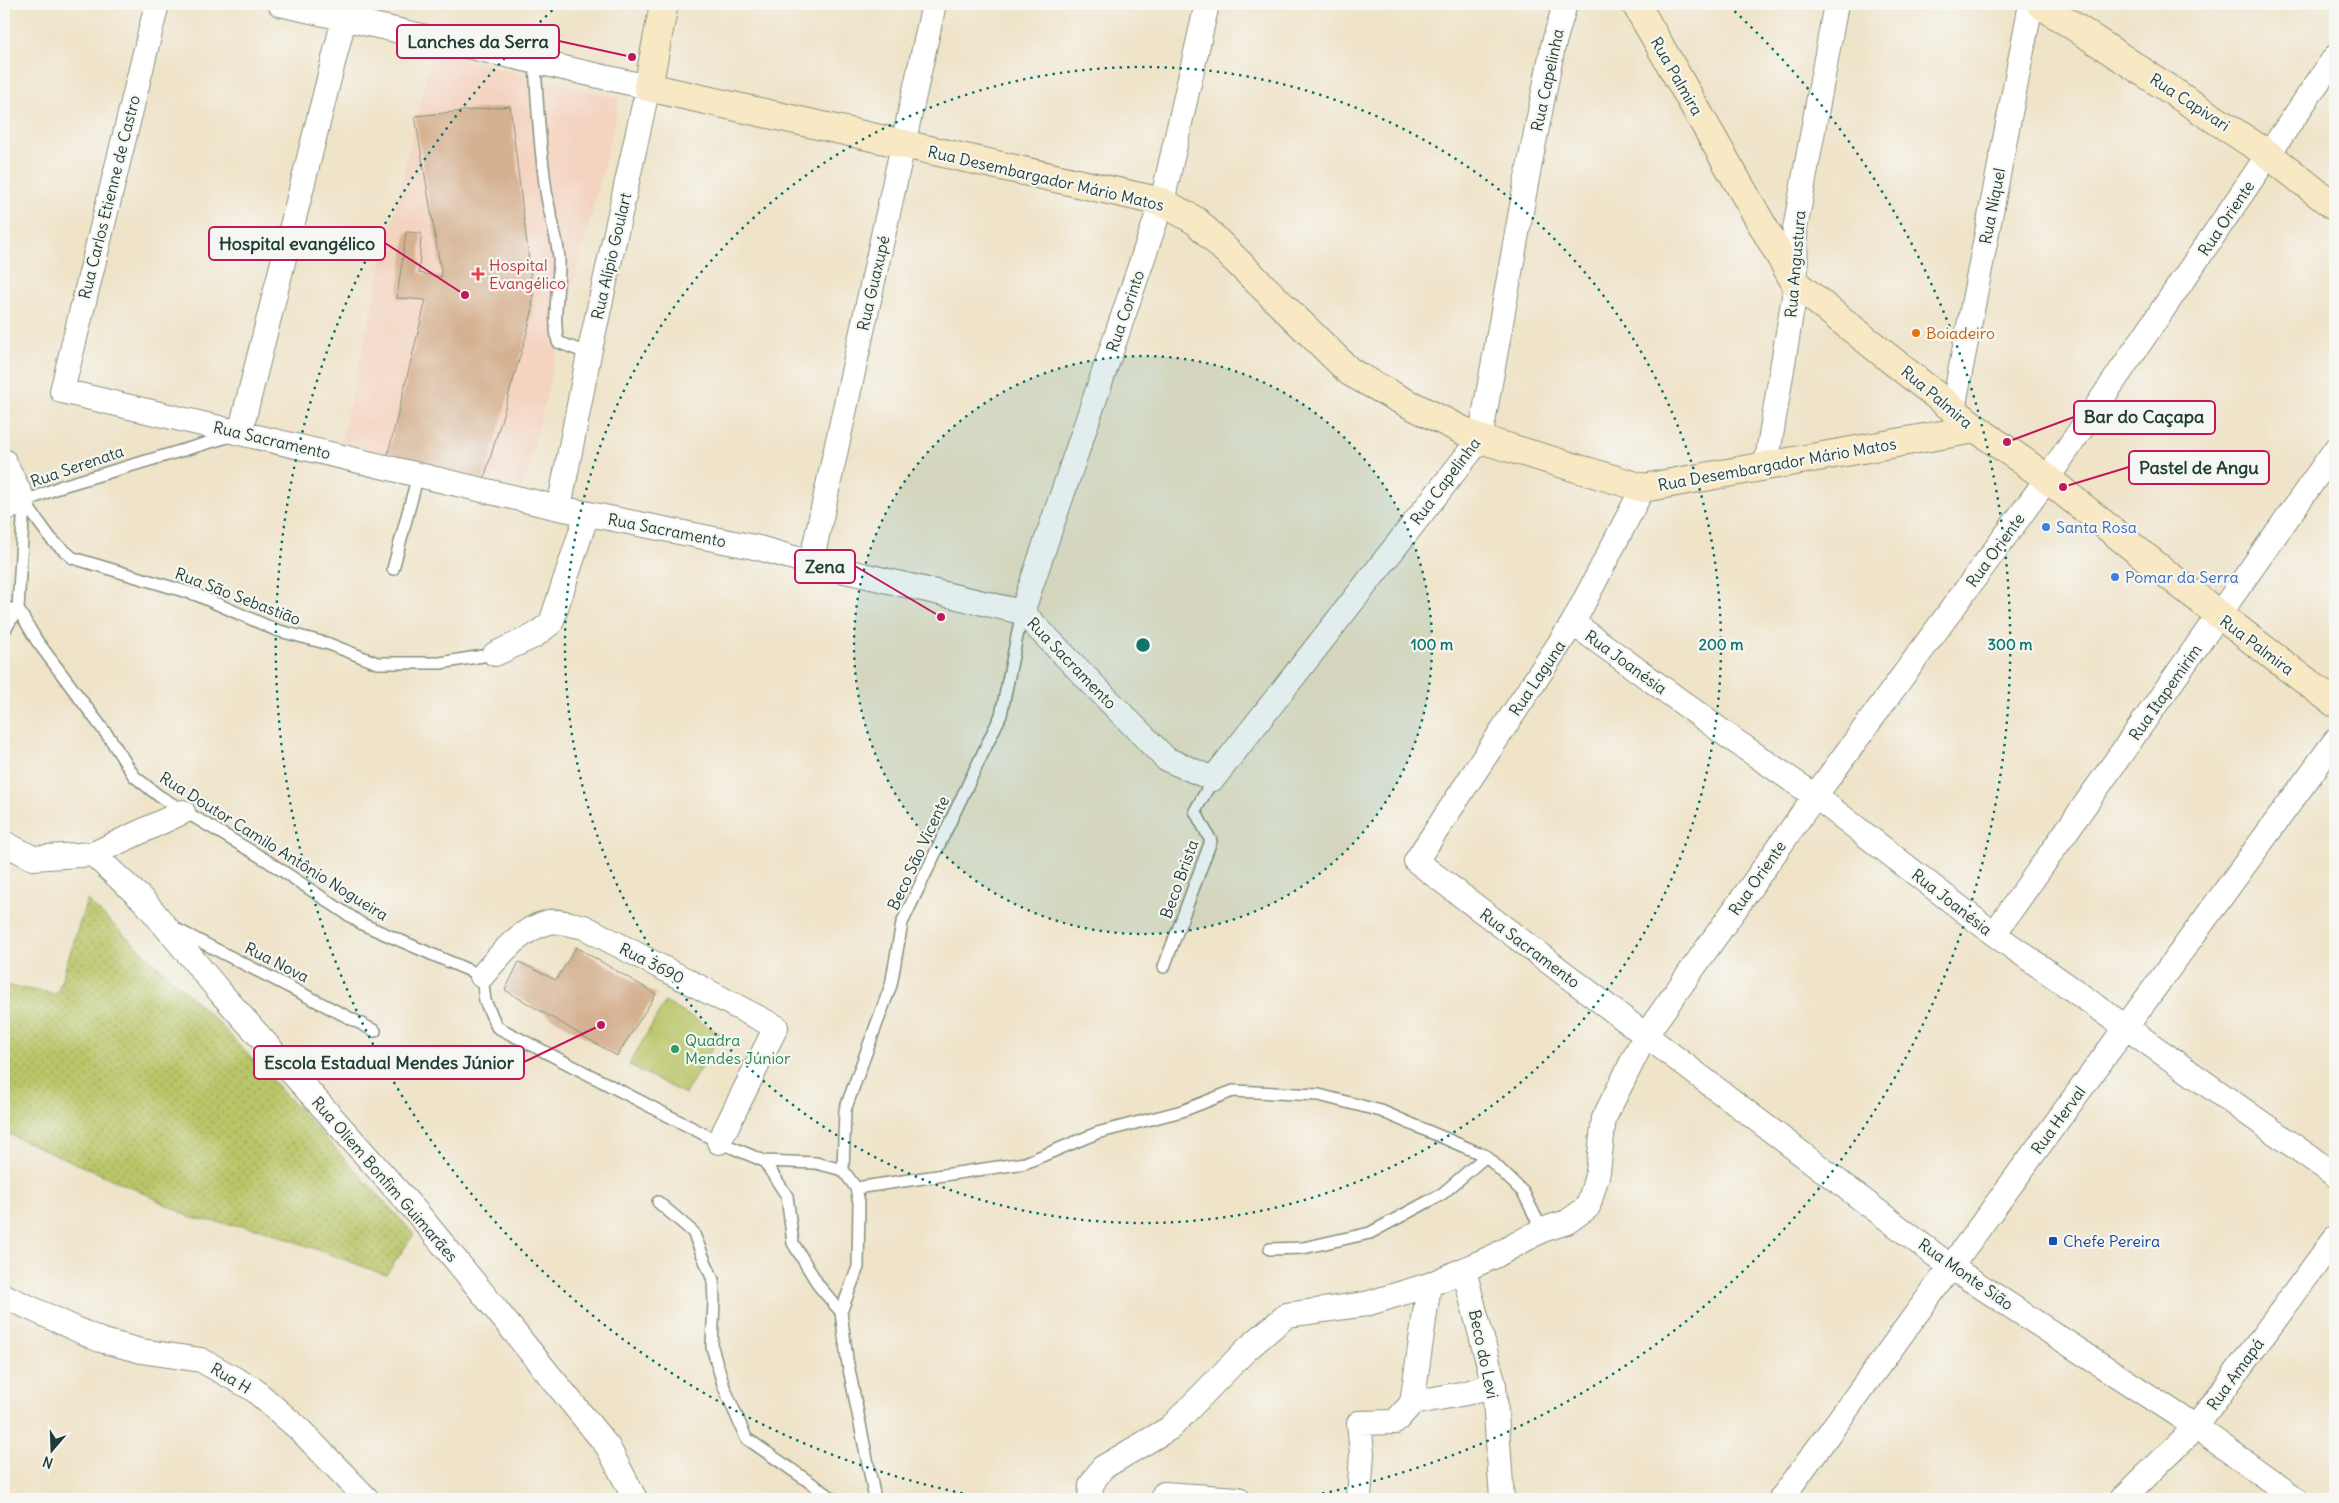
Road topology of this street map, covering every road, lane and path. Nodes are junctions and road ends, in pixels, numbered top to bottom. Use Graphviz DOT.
graph roads {
  1 [pos="156,4"];
  2 [pos="280,4"];
  3 [pos="664,4"];
  4 [pos="934,4"];
  5 [pos="1207,4"];
  6 [pos="1565,4"];
  7 [pos="1636,4"];
  8 [pos="1836,4"];
  9 [pos="2031,4"];
  10 [pos="2040,4"];
  11 [pos="344,19"];
  12 [pos="2335,57"];
  13 [pos="535,61"];
  14 [pos="648,87"];
  15 [pos="904,145"];
  16 [pos="2269,155"];
  17 [pos="1162,202"];
  18 [pos="2335,207"];
  19 [pos="1796,284"];
  20 [pos="589,354"];
  21 [pos="62,391"];
  22 [pos="1953,409"];
  23 [pos="1975,429"];
  24 [pos="240,433"];
  25 [pos="1480,439"];
  26 [pos="2335,450"];
  27 [pos="4,461"];
  28 [pos="1766,466"];
  29 [pos="418,475"];
  30 [pos="2047,479"];
  31 [pos="1643,488"];
  32 [pos="14,506"];
  33 [pos="559,508"];
  34 [pos="587,514"];
  35 [pos="811,563"];
  36 [pos="393,569"];
  37 [pos="4,609"];
  38 [pos="18,609"];
  39 [pos="1022,612"];
  40 [pos="2219,616"];
  41 [pos="1574,623"];
  42 [pos="4,631"];
  43 [pos="495,654"];
  44 [pos="2335,703"];
  45 [pos="2335,741"];
  46 [pos="1213,779"];
  47 [pos="1815,796"];
  48 [pos="183,812"];
  49 [pos="4,843"];
  50 [pos="93,854"];
  51 [pos="1416,861"];
  52 [pos="163,923"];
  53 [pos="1994,934"];
  54 [pos="1164,967"];
  55 [pos="482,976"];
  56 [pos="2125,1028"];
  57 [pos="375,1031"];
  58 [pos="1645,1036"];
  59 [pos="719,1142"];
  60 [pos="1486,1156"];
  61 [pos="764,1161"];
  62 [pos="843,1170"];
  63 [pos="2335,1175"];
  64 [pos="856,1188"];
  65 [pos="658,1202"];
  66 [pos="1542,1230"];
  67 [pos="2335,1238"];
  68 [pos="1270,1249"];
  69 [pos="1951,1267"];
  70 [pos="1464,1270"];
  71 [pos="1429,1285"];
  72 [pos="4,1296"];
  73 [pos="841,1312"];
  74 [pos="1494,1385"];
  75 [pos="1412,1403"];
  76 [pos="2196,1427"];
  77 [pos="1164,1494"];
  78 [pos="367,1499"];
  79 [pos="635,1499"];
  80 [pos="834,1499"];
  81 [pos="875,1499"];
  82 [pos="1090,1499"];
  83 [pos="1238,1499"];
  84 [pos="1359,1499"];
  85 [pos="1502,1499"];
  86 [pos="1781,1499"];
  87 [pos="2122,1499"];
  88 [pos="2296,1499"];
  1 -- 21 [label="street, Rua Carlos Etienne de Castro"];
  2 -- 11 [label="street, Rua Desembargador Mário Matos"];
  3 -- 14 [label="street, Rua Alípio Goulart"];
  4 -- 15 [label="street, Rua Guaxupé"];
  5 -- 17 [label="street, Rua Corinto"];
  6 -- 25 [label="street, Rua Capelinha"];
  7 -- 19 [label="street, Rua Palmira"];
  8 -- 19 [label="street, Rua Angustura"];
  9 -- 22 [label="street, Rua Níquel"];
  10 -- 16 [label="street, Rua Capivari"];
  11 -- 13 [label="street, Rua Desembargador Mário Matos"];
  11 -- 24 [label="street"];
  12 -- 16 [label="street, Rua Oriente"];
  13 -- 14 [label="street, Rua Desembargador Mário Matos"];
  13 -- 20 [label="lane"];
  14 -- 15 [label="street, Rua Desembargador Mário Matos"];
  14 -- 20 [label="street, Rua Alípio Goulart"];
  15 -- 17 [label="street, Rua Desembargador Mário Matos"];
  15 -- 35 [label="street, Rua Guaxupé"];
  16 -- 18 [label="street, Rua Capivari"];
  16 -- 30 [label="street, Rua Oriente"];
  17 -- 25 [label="street, Rua Desembargador Mário Matos"];
  17 -- 39 [label="street, Rua Corinto"];
  19 -- 22 [label="street, Rua Palmira"];
  19 -- 28 [label="street, Rua Angustura"];
  20 -- 33 [label="street, Rua Alípio Goulart"];
  21 -- 24 [label="street, Rua Sacramento"];
  22 -- 23 [label="street, Rua Palmira"];
  23 -- 28 [label="street, Rua Desembargador Mário Matos"];
  23 -- 30 [label="street, Rua Palmira"];
  24 -- 29 [label="street, Rua Sacramento"];
  24 -- 32 [label="lane, Rua Serenata"];
  25 -- 31 [label="street, Rua Desembargador Mário Matos"];
  25 -- 46 [label="street, Rua Capelinha"];
  26 -- 40 [label="street, Rua Itapemirim"];
  27 -- 32 [label="street"];
  28 -- 31 [label="street, Rua Desembargador Mário Matos"];
  29 -- 33 [label="street, Rua Sacramento"];
  29 -- 36 [label="lane"];
  30 -- 40 [label="street, Rua Palmira"];
  30 -- 47 [label="street, Rua Oriente"];
  31 -- 41 [label="street, Rua Laguna"];
  32 -- 38 [label="lane, Rua Serenata"];
  32 -- 43 [label="lane, Rua São Sebastião"];
  33 -- 34 [label="street, Rua Sacramento"];
  34 -- 35 [label="street, Rua Sacramento"];
  34 -- 43 [label="street"];
  35 -- 39 [label="street, Rua Sacramento"];
  37 -- 38 [label="lane"];
  38 -- 42 [label="lane, Rua Serenata"];
  38 -- 48 [label="lane, Rua Doutor Camilo Antônio Nogueira"];
  39 -- 46 [label="street, Rua Sacramento"];
  39 -- 62 [label="lane, Beco São Vicente"];
  40 -- 44 [label="street, Rua Palmira"];
  40 -- 53 [label="street, Rua Itapemirim"];
  41 -- 47 [label="street, Rua Joanésia"];
  41 -- 51 [label="street, Rua Laguna"];
  45 -- 56 [label="street, Rua Herval"];
  46 -- 54 [label="lane, Beco Brista"];
  47 -- 53 [label="street, Rua Joanésia"];
  47 -- 58 [label="street, Rua Oriente"];
  48 -- 50 [label="street"];
  48 -- 55 [label="lane, Rua Doutor Camilo Antônio Nogueira"];
  49 -- 50 [label="street"];
  50 -- 52 [label="street, Rua Oliem Bonfim Guimarães"];
  51 -- 58 [label="street, Rua Sacramento"];
  52 -- 57 [label="lane, Rua Nova"];
  52 -- 79 [label="street, Rua Oliem Bonfim Guimarães"];
  53 -- 56 [label="street, Rua Joanésia"];
  55 -- 59 [label="lane"];
  55 -- 59 [label="street, Rua 3690"];
  56 -- 63 [label="street, Rua Joanésia"];
  56 -- 69 [label="street, Rua Herval"];
  58 -- 66 [label="street, Rua Oriente"];
  58 -- 69 [label="street, Rua Monte Sião"];
  59 -- 61 [label="lane"];
  60 -- 64 [label="lane"];
  60 -- 66 [label="lane"];
  60 -- 68 [label="lane"];
  61 -- 62 [label="lane"];
  61 -- 73 [label="lane"];
  62 -- 64 [label="lane"];
  64 -- 73 [label="lane"];
  65 -- 80 [label="lane"];
  66 -- 70 [label="street, Rua Oriente"];
  67 -- 76 [label="street, Rua Amapá"];
  69 -- 76 [label="street, Rua Monte Sião"];
  69 -- 86 [label="street, Rua Herval"];
  70 -- 71 [label="street, Rua Oriente"];
  70 -- 74 [label="street, Beco do Levi"];
  71 -- 75 [label="street"];
  71 -- 82 [label="street, Rua Oriente"];
  72 -- 78 [label="street, Rua H"];
  73 -- 81 [label="lane"];
  74 -- 75 [label="street"];
  74 -- 85 [label="street, Beco do Levi"];
  75 -- 84 [label="street"];
  76 -- 87 [label="street, Rua Amapá"];
  76 -- 88 [label="street, Rua Monte Sião"];
  77 -- 83 [label="street"];
}
